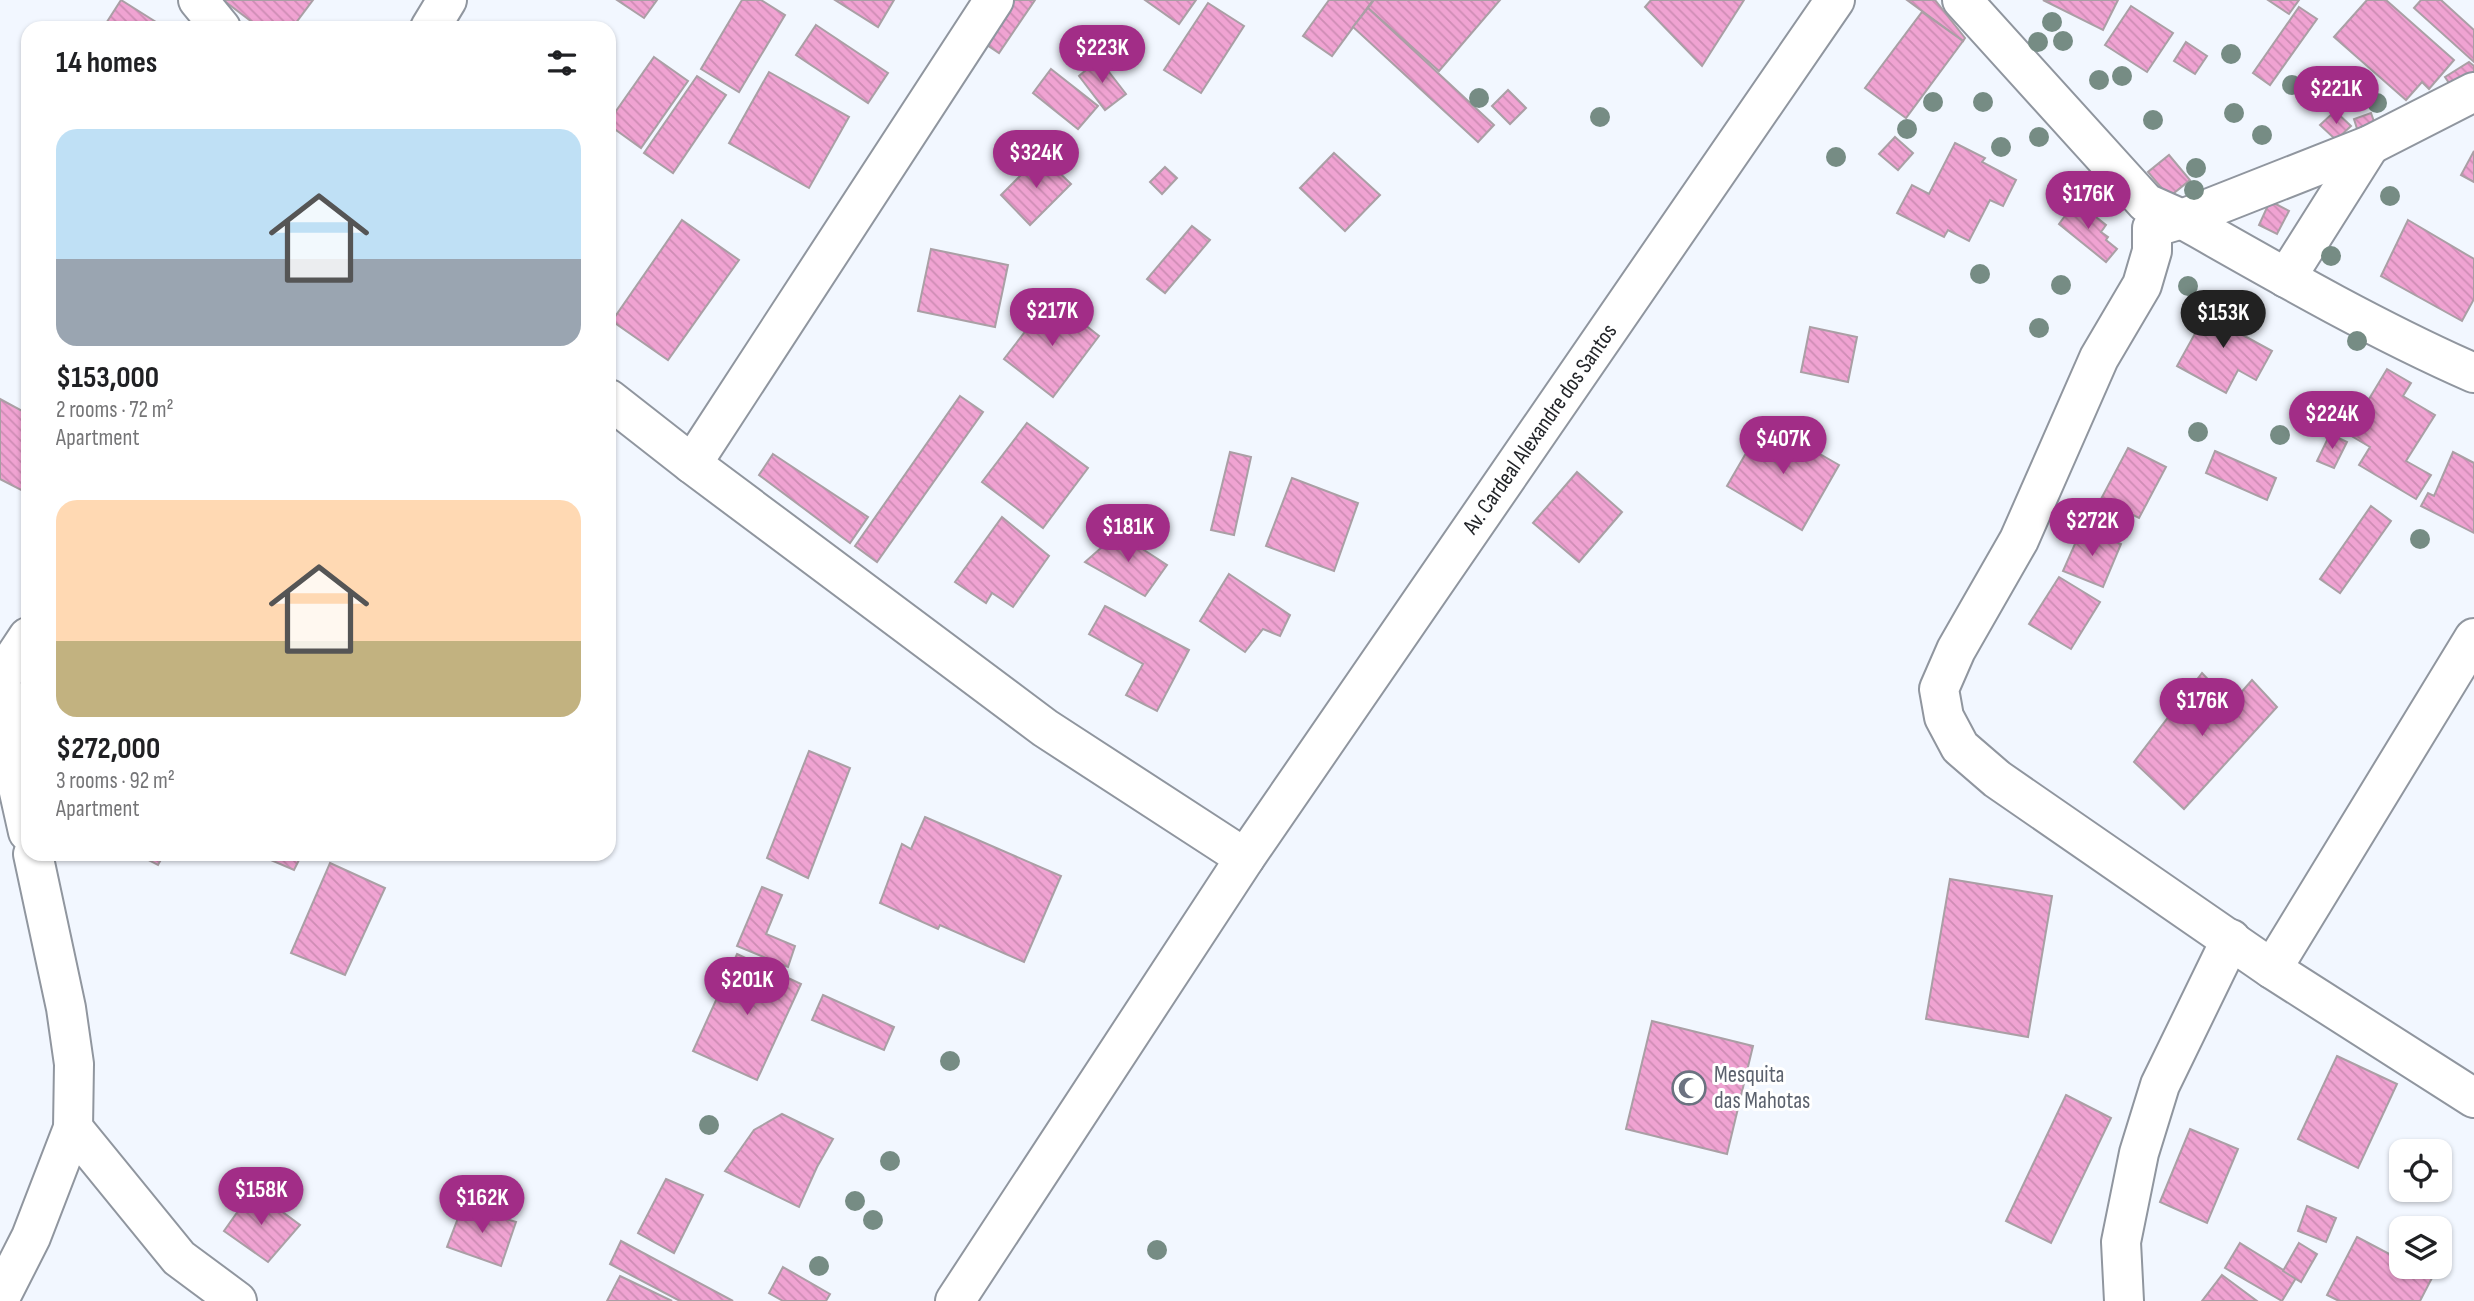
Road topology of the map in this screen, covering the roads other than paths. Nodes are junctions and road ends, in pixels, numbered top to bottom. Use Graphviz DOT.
graph roads {
  1 [pos="198,0"];
  2 [pos="447,0"];
  3 [pos="993,0"];
  4 [pos="1835,0"];
  5 [pos="1962,0"];
  6 [pos="215,21"];
  7 [pos="434,21"];
  8 [pos="2474,92"];
  9 [pos="2370,145"];
  10 [pos="2182,219"];
  11 [pos="2286,278"];
  12 [pos="2474,373"];
  13 [pos="616,404"];
  14 [pos="692,464"];
  15 [pos="2474,638"];
  16 [pos="21,647"];
  17 [pos="1,674"];
  18 [pos="7,761"];
  19 [pos="21,808"];
  20 [pos="1245,858"];
  21 [pos="34,861"];
  22 [pos="2231,939"];
  23 [pos="2272,969"];
  24 [pos="2474,1098"];
  25 [pos="73,1128"];
  26 [pos="0,1298"];
  27 [pos="237,1301"];
  28 [pos="955,1301"];
  29 [pos="2124,1301"];
  1 -- 6 [label="street"];
  2 -- 7 [label="street"];
  3 -- 14 [label="street"];
  4 -- 20 [label="street, Av. Cardeal Alexandre dos Santos"];
  5 -- 10 [label="street"];
  8 -- 9 [label="street"];
  9 -- 10 [label="street"];
  9 -- 11 [label="street"];
  10 -- 11 [label="street"];
  10 -- 22 [label="street"];
  11 -- 12 [label="street"];
  13 -- 14 [label="street"];
  14 -- 20 [label="street"];
  15 -- 23 [label="street"];
  16 -- 17 [label="street"];
  17 -- 18 [label="street"];
  18 -- 19 [label="street"];
  20 -- 28 [label="street, Av. Cardeal Alexandre dos Santos"];
  21 -- 25 [label="street"];
  22 -- 23 [label="street"];
  22 -- 29 [label="street"];
  23 -- 24 [label="street"];
  25 -- 26 [label="street"];
  25 -- 27 [label="street"];
}
